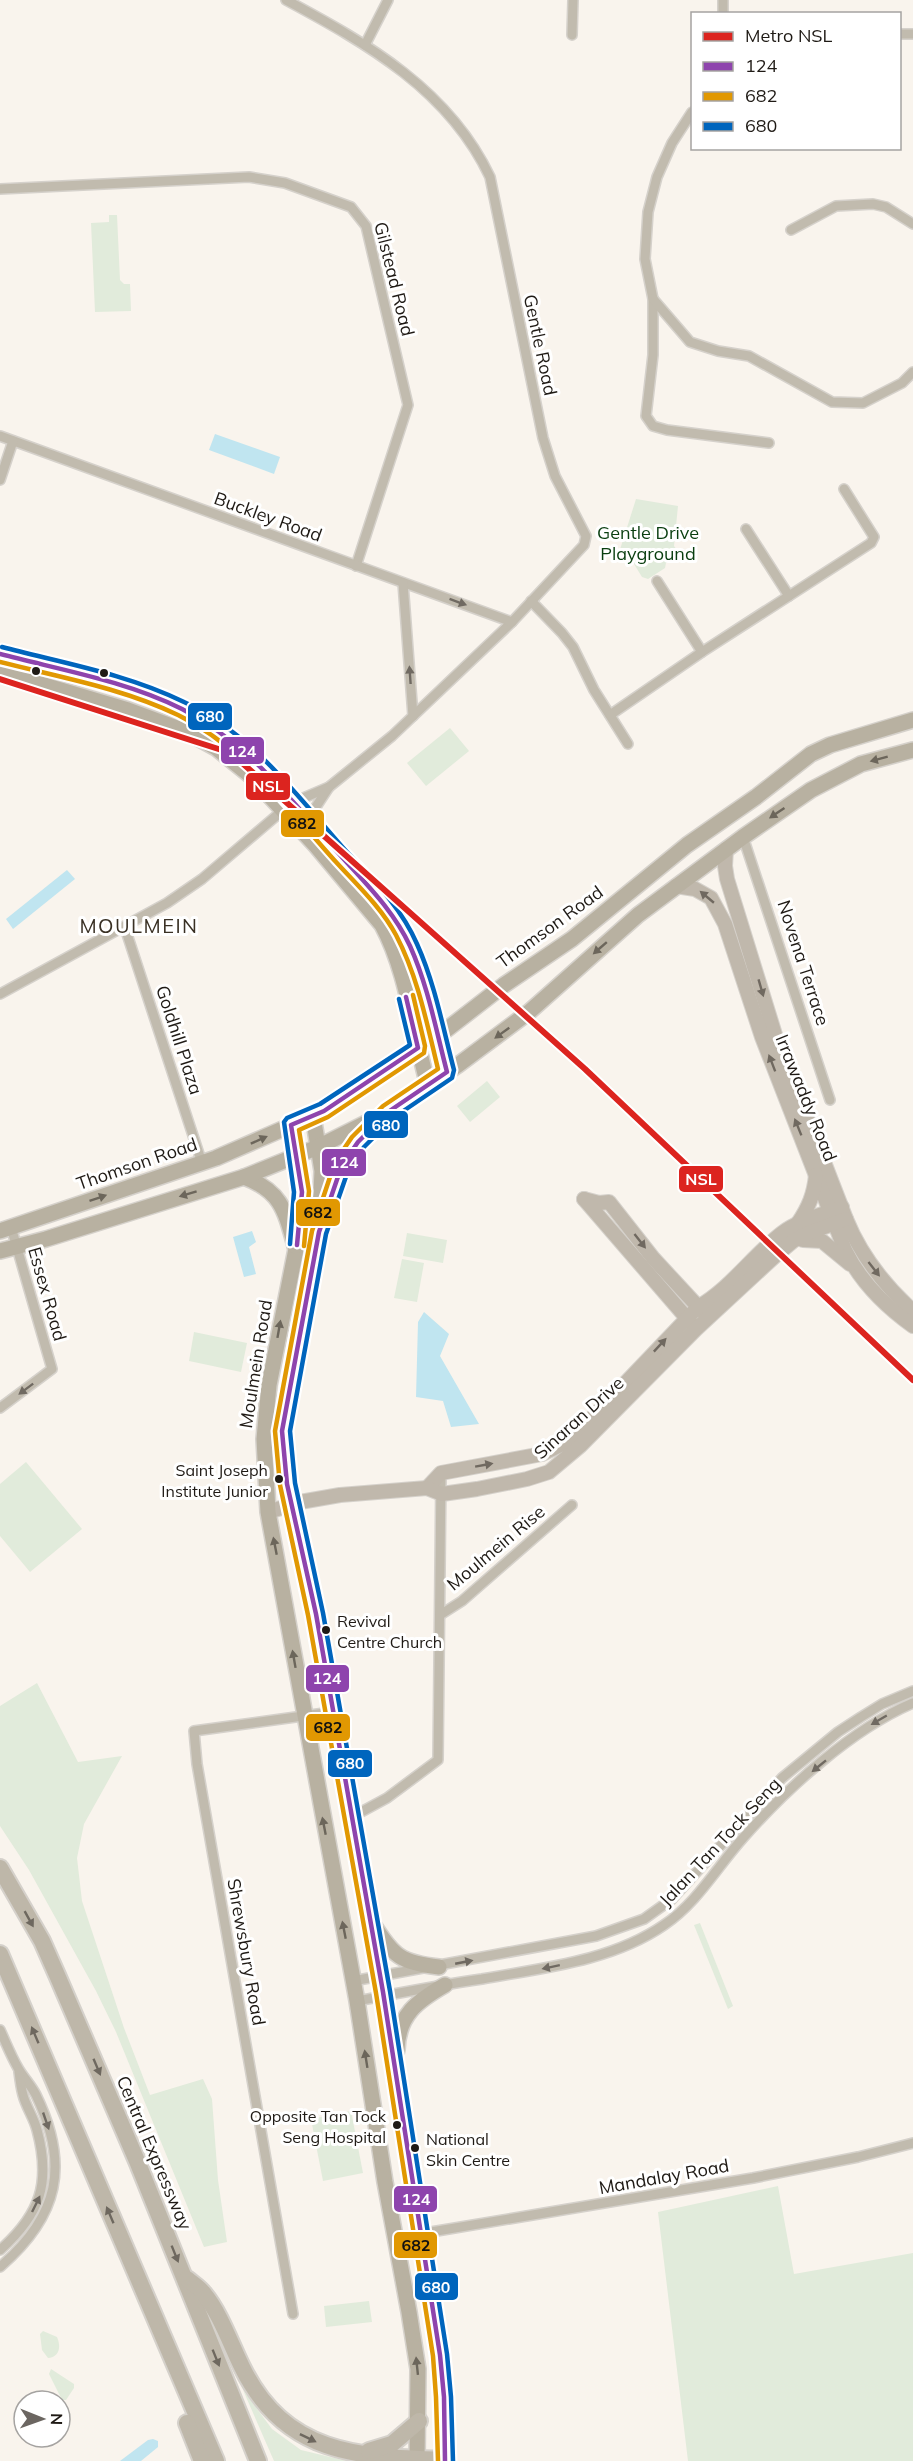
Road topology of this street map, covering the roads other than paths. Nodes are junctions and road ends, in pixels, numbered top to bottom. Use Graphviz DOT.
graph roads {
  1 [pos="286,0"];
  2 [pos="388,0"];
  3 [pos="573,0"];
  4 [pos="572,35"];
  5 [pos="365,45"];
  6 [pos="691,114"];
  7 [pos="0,189"];
  8 [pos="913,224"];
  9 [pos="790,230"];
  10 [pos="653,299"];
  11 [pos="913,372"];
  12 [pos="0,435"];
  13 [pos="14,441"];
  14 [pos="770,443"];
  15 [pos="0,480"];
  16 [pos="844,489"];
  17 [pos="746,529"];
  18 [pos="356,566"];
  19 [pos="657,581"];
  20 [pos="403,583"];
  21 [pos="789,596"];
  22 [pos="531,601"];
  23 [pos="512,622"];
  24 [pos="702,652"];
  25 [pos="0,654"];
  26 [pos="0,672"];
  27 [pos="609,715"];
  28 [pos="413,716"];
  29 [pos="913,720"];
  30 [pos="628,744"];
  31 [pos="913,750"];
  32 [pos="329,787"];
  33 [pos="288,803"];
  34 [pos="308,819"];
  35 [pos="743,837"];
  36 [pos="726,849"];
  37 [pos="676,886"];
  38 [pos="125,928"];
  39 [pos="0,994"];
  40 [pos="437,1036"];
  41 [pos="418,1048"];
  42 [pos="447,1072"];
  43 [pos="428,1085"];
  44 [pos="830,1100"];
  45 [pos="388,1112"];
  46 [pos="313,1116"];
  47 [pos="291,1125"];
  48 [pos="318,1147"];
  49 [pos="297,1155"];
  50 [pos="202,1163"];
  51 [pos="816,1173"];
  52 [pos="244,1177"];
  53 [pos="838,1216"];
  54 [pos="798,1223"];
  55 [pos="6,1229"];
  56 [pos="319,1232"];
  57 [pos="793,1241"];
  58 [pos="16,1246"];
  59 [pos="296,1249"];
  60 [pos="0,1251"];
  61 [pos="852,1265"];
  62 [pos="698,1307"];
  63 [pos="913,1311"];
  64 [pos="686,1318"];
  65 [pos="708,1318"];
  66 [pos="913,1326"];
  67 [pos="696,1329"];
  68 [pos="0,1408"];
  69 [pos="441,1473"];
  70 [pos="427,1488"];
  71 [pos="442,1494"];
  72 [pos="572,1505"];
  73 [pos="293,1510"];
  74 [pos="268,1512"];
  75 [pos="440,1615"];
  76 [pos="913,1691"];
  77 [pos="913,1703"];
  78 [pos="332,1712"];
  79 [pos="304,1716"];
  80 [pos="351,1818"];
  81 [pos="0,1868"];
  82 [pos="369,1916"];
  83 [pos="0,1954"];
  84 [pos="439,1967"];
  85 [pos="380,1976"];
  86 [pos="353,1981"];
  87 [pos="445,1985"];
  88 [pos="384,1996"];
  89 [pos="357,2001"];
  90 [pos="0,2030"];
  91 [pos="19,2070"];
  92 [pos="396,2076"];
  93 [pos="913,2143"];
  94 [pos="419,2234"];
  95 [pos="0,2250"];
  96 [pos="0,2267"];
  97 [pos="184,2277"];
  98 [pos="293,2314"];
  99 [pos="159,2331"];
  100 [pos="419,2421"];
  101 [pos="360,2454"];
  102 [pos="417,2460"];
  103 [pos="202,2461"];
  104 [pos="216,2461"];
  105 [pos="258,2461"];
  106 [pos="445,2461"];
  1 -- 5 [label="street, Gentle Road"];
  2 -- 5 [label="street"];
  3 -- 4 [label="street"];
  5 -- 22 [label="street, Gentle Road"];
  6 -- 10 [label="street"];
  7 -- 18 [label="street, Gilstead Road"];
  8 -- 9 [label="street"];
  10 -- 11 [label="street"];
  10 -- 14 [label="street"];
  12 -- 13 [label="street, Buckley Road"];
  13 -- 15 [label="street"];
  13 -- 18 [label="street, Buckley Road"];
  16 -- 21 [label="street"];
  17 -- 21 [label="street"];
  18 -- 20 [label="street, Buckley Road"];
  19 -- 24 [label="street"];
  20 -- 23 [label="street, Buckley Road, one-way"];
  28 -- 20 [label="street, one-way"];
  21 -- 24 [label="street"];
  22 -- 23 [label="street, Gentle Road"];
  22 -- 27 [label="street"];
  23 -- 28 [label="street, Gentle Road"];
  24 -- 27 [label="street"];
  25 -- 33 [label="main road"];
  26 -- 33 [label="main road"];
  27 -- 30 [label="street"];
  28 -- 32 [label="street"];
  29 -- 40 [label="main road, Thomson Road"];
  31 -- 35 [label="main road, one-way"];
  32 -- 33 [label="street"];
  32 -- 34 [label="street"];
  33 -- 34 [label="main road"];
  33 -- 38 [label="street"];
  33 -- 41 [label="main road"];
  34 -- 40 [label="main road"];
  35 -- 36 [label="main road"];
  35 -- 44 [label="street, Novena Terrace"];
  36 -- 37 [label="main road"];
  36 -- 53 [label="street, Irrawaddy Road, one-way"];
  37 -- 42 [label="main road, one-way"];
  51 -- 37 [label="street, Irrawaddy Road, one-way"];
  38 -- 39 [label="street"];
  38 -- 50 [label="street, Goldhill Plaza"];
  40 -- 41 [label="main road, Thomson Road"];
  40 -- 42 [label="main road"];
  41 -- 43 [label="main road"];
  41 -- 46 [label="main road, Thomson Road"];
  42 -- 43 [label="main road"];
  43 -- 45 [label="main road"];
  45 -- 48 [label="main road"];
  45 -- 56 [label="main road"];
  46 -- 47 [label="main road, Thomson Road"];
  46 -- 48 [label="main road, Moulmein Road"];
  47 -- 49 [label="main road, Moulmein Road"];
  50 -- 47 [label="main road, Thomson Road, one-way"];
  48 -- 49 [label="main road"];
  48 -- 56 [label="main road, Moulmein Road"];
  49 -- 52 [label="main road"];
  49 -- 59 [label="main road, Moulmein Road"];
  55 -- 50 [label="main road, Thomson Road, one-way"];
  51 -- 53 [label="street, Irrawaddy Road"];
  51 -- 54 [label="street"];
  52 -- 58 [label="main road, one-way"];
  52 -- 59 [label="main road"];
  53 -- 54 [label="street, Sinaran Drive"];
  53 -- 57 [label="street, Sinaran Drive"];
  53 -- 61 [label="street, Irrawaddy Road"];
  53 -- 63 [label="street, Irrawaddy Road, one-way"];
  54 -- 62 [label="street, Sinaran Drive"];
  55 -- 58 [label="street, Essex Road"];
  56 -- 73 [label="main road, Moulmein Road"];
  57 -- 61 [label="street"];
  57 -- 65 [label="street, Sinaran Drive"];
  58 -- 60 [label="main road"];
  58 -- 68 [label="street, Essex Road, one-way"];
  74 -- 59 [label="main road, Moulmein Road, one-way"];
  61 -- 66 [label="street, Irrawaddy Road"];
  62 -- 64 [label="street, Sinaran Drive"];
  64 -- 62 [label="street, one-way"];
  62 -- 65 [label="street"];
  64 -- 67 [label="street"];
  69 -- 64 [label="street, Sinaran Drive, one-way"];
  65 -- 67 [label="street, Sinaran Drive"];
  67 -- 71 [label="street, Sinaran Drive"];
  69 -- 70 [label="street"];
  69 -- 71 [label="street, Moulmein Rise"];
  70 -- 71 [label="street"];
  70 -- 73 [label="street"];
  71 -- 75 [label="street, Moulmein Rise"];
  72 -- 75 [label="street, Moulmein Rise"];
  73 -- 74 [label="street"];
  73 -- 78 [label="main road, Moulmein Road"];
  79 -- 74 [label="main road, Moulmein Road, one-way"];
  75 -- 80 [label="street, Moulmein Rise"];
  84 -- 76 [label="street, Jalan Tan Tock Seng, one-way"];
  77 -- 87 [label="street, Jalan Tan Tock Seng, one-way"];
  78 -- 79 [label="street, Shrewsbury Road"];
  78 -- 80 [label="main road, Moulmein Road"];
  86 -- 79 [label="main road, Moulmein Road, one-way"];
  79 -- 98 [label="street, Shrewsbury Road"];
  80 -- 82 [label="main road, Moulmein Road"];
  81 -- 97 [label="highway, Central Expressway, one-way"];
  82 -- 84 [label="main road"];
  82 -- 85 [label="main road, Moulmein Road"];
  99 -- 83 [label="highway, one-way"];
  84 -- 85 [label="street, Jalan Tan Tock Seng"];
  85 -- 86 [label="street, Jalan Tan Tock Seng"];
  85 -- 88 [label="main road, Moulmein Road"];
  86 -- 89 [label="main road, Moulmein Road"];
  87 -- 88 [label="street, Jalan Tan Tock Seng"];
  87 -- 92 [label="main road"];
  88 -- 89 [label="street, Jalan Tan Tock Seng"];
  88 -- 92 [label="main road, Moulmein Road"];
  100 -- 89 [label="main road, Moulmein Road, one-way"];
  90 -- 91 [label="street"];
  95 -- 91 [label="street, one-way"];
  91 -- 96 [label="street, one-way"];
  92 -- 94 [label="main road, Moulmein Road"];
  93 -- 94 [label="street, Mandalay Road"];
  94 -- 106 [label="main road, Moulmein Road"];
  97 -- 101 [label="highway, one-way"];
  97 -- 105 [label="highway, Central Expressway, one-way"];
  99 -- 103 [label="highway"];
  99 -- 104 [label="highway"];
  100 -- 101 [label="highway"];
  100 -- 102 [label="main road, Moulmein Road"];
  101 -- 102 [label="highway"];
  102 -- 106 [label="highway"];
}
